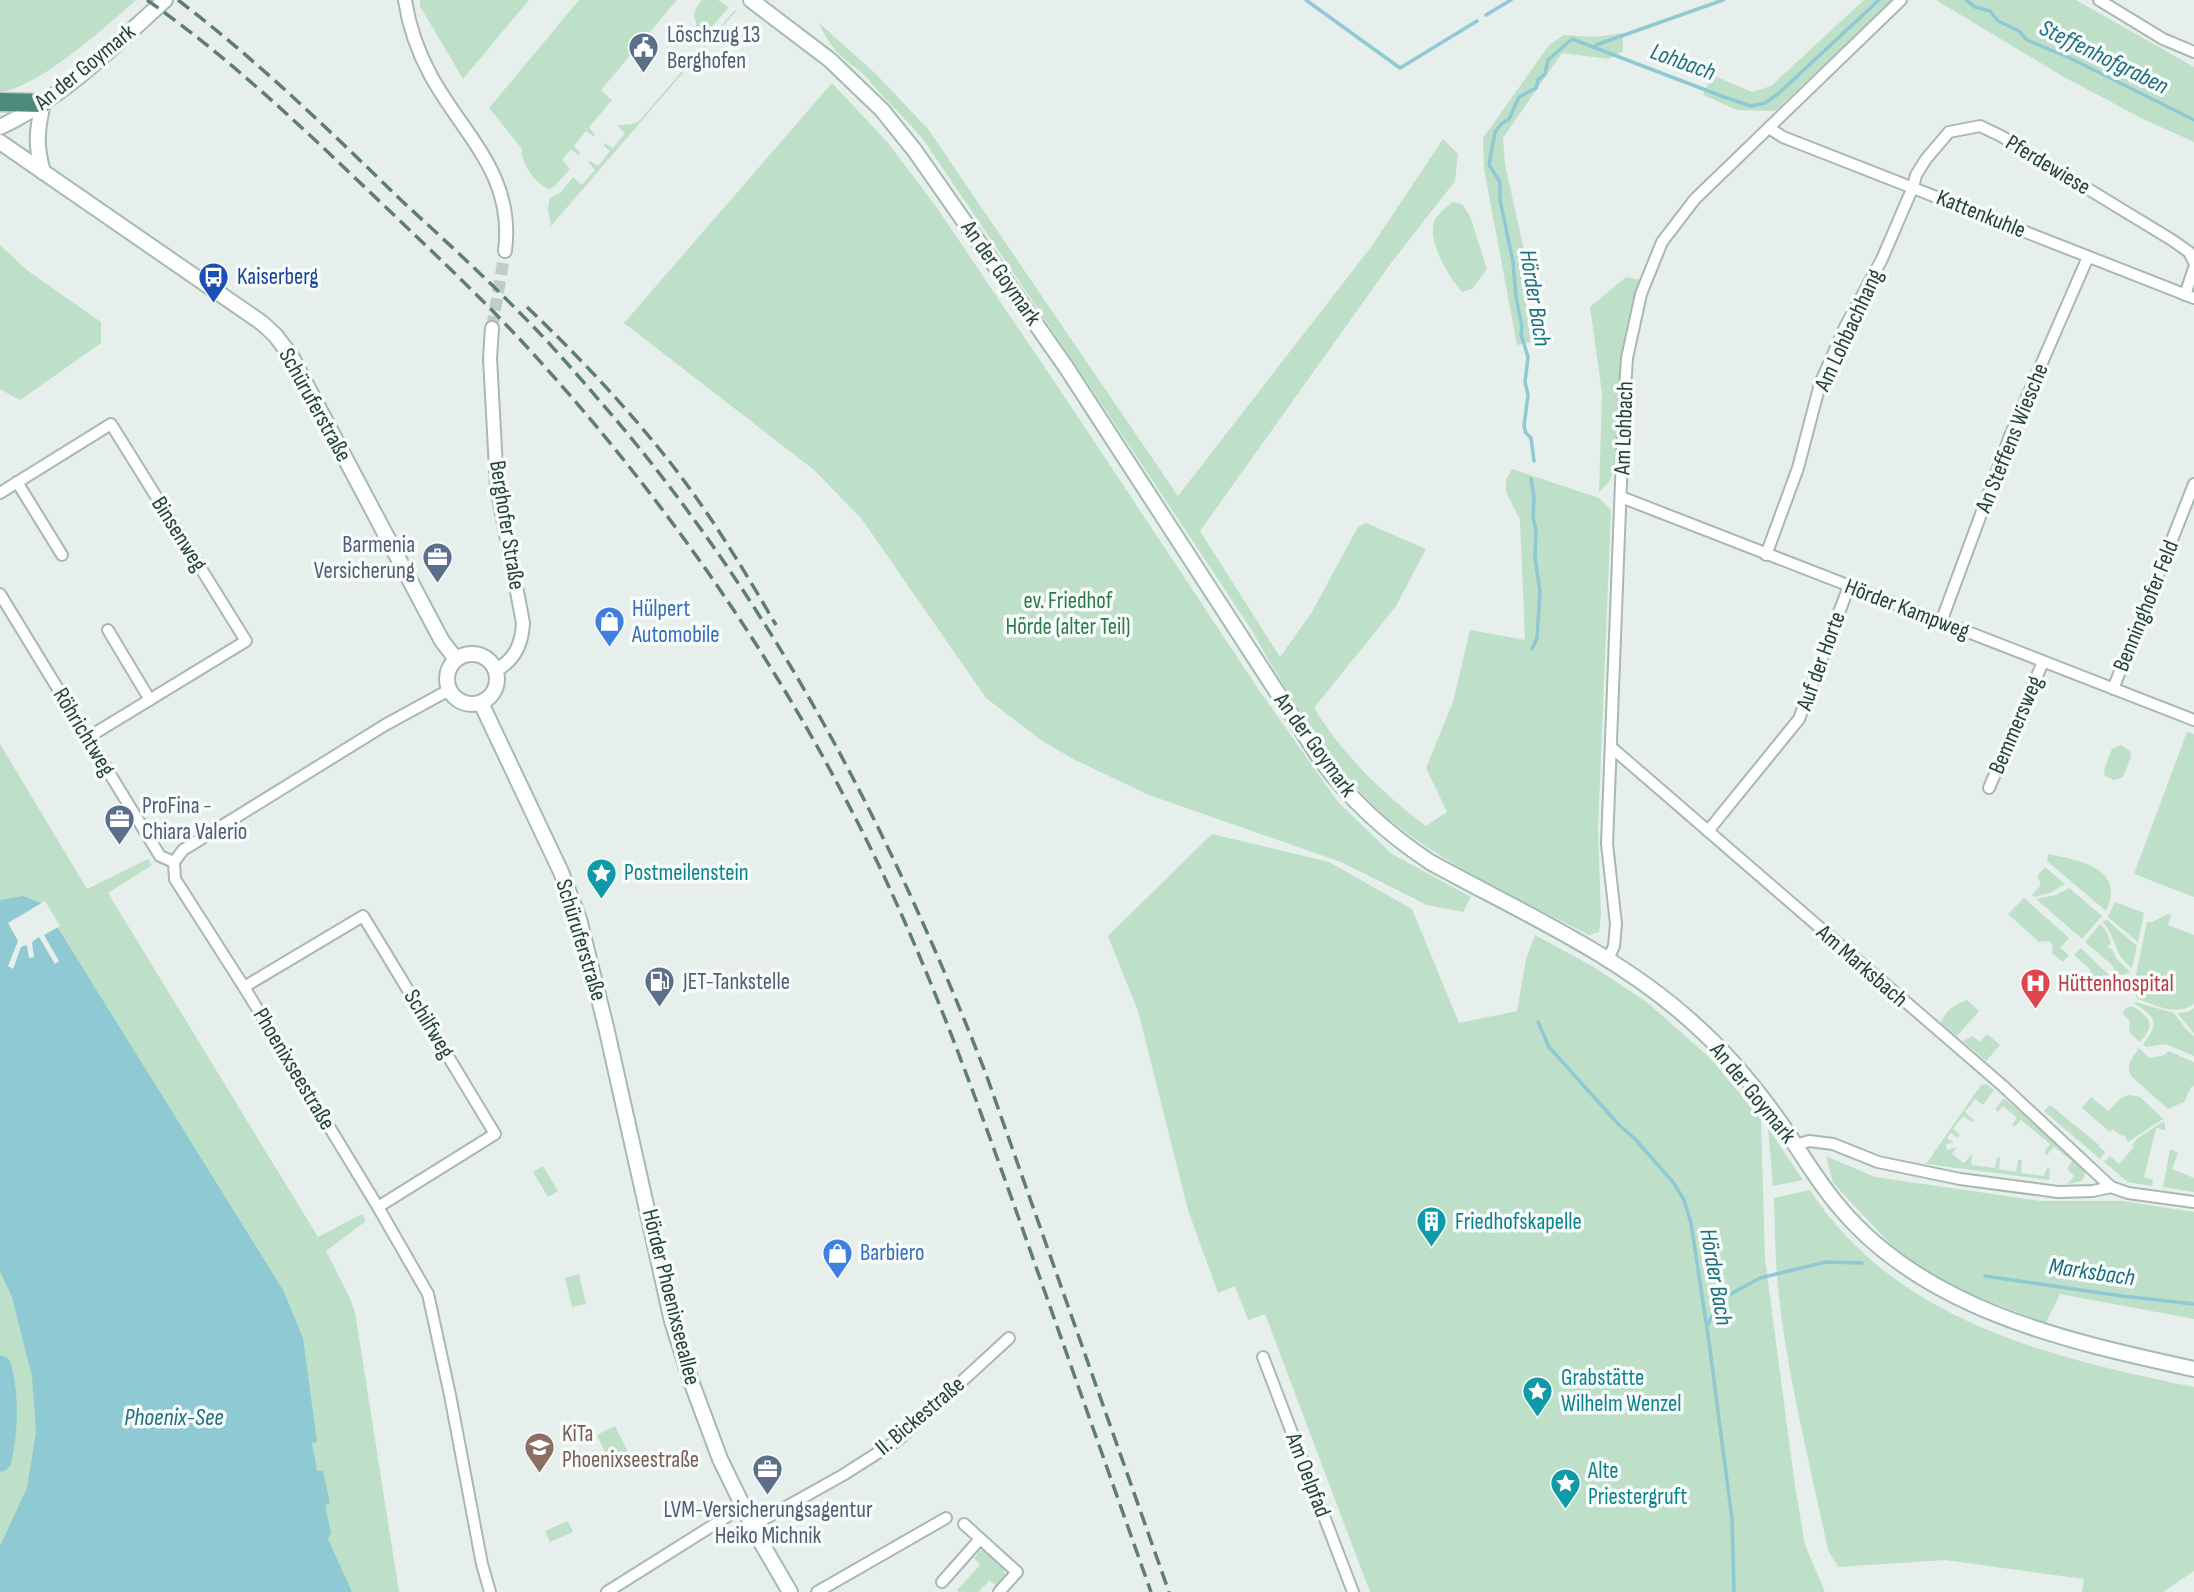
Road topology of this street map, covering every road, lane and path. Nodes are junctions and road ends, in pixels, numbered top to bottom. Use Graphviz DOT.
graph roads {
  1 [pos="165,0"];
  2 [pos="405,0"];
  3 [pos="751,0"];
  4 [pos="1901,0"];
  5 [pos="2099,0"];
  6 [pos="2194,52"];
  7 [pos="0,103"];
  8 [pos="43,103"];
  9 [pos="0,127"];
  10 [pos="1769,128"];
  11 [pos="0,142"];
  12 [pos="43,172"];
  13 [pos="1913,187"];
  14 [pos="505,251"];
  15 [pos="2088,257"];
  16 [pos="2194,262"];
  17 [pos="2194,268"];
  18 [pos="2190,296"];
  19 [pos="492,328"];
  20 [pos="17,482"];
  21 [pos="2194,484"];
  22 [pos="0,493"];
  23 [pos="1621,497"];
  24 [pos="62,555"];
  25 [pos="1766,555"];
  26 [pos="1849,586"];
  27 [pos="0,594"];
  28 [pos="1941,622"];
  29 [pos="108,630"];
  30 [pos="456,659"];
  31 [pos="2043,662"];
  32 [pos="496,670"];
  33 [pos="2113,689"];
  34 [pos="449,690"];
  35 [pos="150,700"];
  36 [pos="481,703"];
  37 [pos="2194,720"];
  38 [pos="87,737"];
  39 [pos="1611,747"];
  40 [pos="1989,788"];
  41 [pos="1708,831"];
  42 [pos="174,862"];
  43 [pos="1608,959"];
  44 [pos="244,987"];
  45 [pos="606,1027"];
  46 [pos="1795,1144"];
  47 [pos="2111,1187"];
  48 [pos="2194,1202"];
  49 [pos="378,1207"];
  50 [pos="1009,1338"];
  51 [pos="1263,1357"];
  52 [pos="2194,1369"];
  53 [pos="742,1507"];
  54 [pos="947,1518"];
  55 [pos="964,1524"];
  56 [pos="752,1526"];
  57 [pos="980,1539"];
  58 [pos="942,1582"];
  59 [pos="490,1592"];
  60 [pos="607,1592"];
  61 [pos="790,1592"];
  62 [pos="817,1592"];
  63 [pos="999,1592"];
  64 [pos="1353,1592"];
  1 -- 8 [label="main road, An der Goymark"];
  2 -- 14 [label="street"];
  3 -- 43 [label="main road, An der Goymark"];
  4 -- 10 [label="street, Am Lohbach"];
  5 -- 6 [label="street"];
  7 -- 8 [label="highway"];
  8 -- 9 [label="main road, An der Goymark"];
  8 -- 12 [label="main road"];
  10 -- 13 [label="street, Kattenkuhle"];
  10 -- 23 [label="street, Am Lohbach"];
  11 -- 12 [label="main road, Schüruferstraße"];
  12 -- 30 [label="main road, Schüruferstraße"];
  13 -- 15 [label="street, Kattenkuhle"];
  13 -- 16 [label="street, Pferdewiese"];
  13 -- 25 [label="street, Am Lohbachhang"];
  15 -- 18 [label="street, Kattenkuhle"];
  15 -- 28 [label="street, An Steffens Wiesche"];
  17 -- 18 [label="street"];
  19 -- 32 [label="street, Berghofer Straße"];
  20 -- 22 [label="street, Binsenweg"];
  20 -- 24 [label="street"];
  20 -- 35 [label="street, Binsenweg"];
  21 -- 33 [label="street, Benninghofer Feld"];
  23 -- 25 [label="street, Hörder Kampweg"];
  23 -- 39 [label="street, Am Lohbach"];
  25 -- 26 [label="street, Hörder Kampweg"];
  26 -- 28 [label="street, Hörder Kampweg"];
  26 -- 41 [label="street, Auf der Horte"];
  27 -- 38 [label="street, Röhrichtweg"];
  28 -- 31 [label="street, Hörder Kampweg"];
  29 -- 35 [label="street"];
  30 -- 32 [label="main road"];
  30 -- 34 [label="main road"];
  31 -- 33 [label="street, Hörder Kampweg"];
  31 -- 40 [label="street, Bemmersweg"];
  32 -- 36 [label="main road"];
  33 -- 37 [label="street, Hörder Kampweg"];
  34 -- 36 [label="main road"];
  34 -- 42 [label="street"];
  35 -- 38 [label="street, Binsenweg"];
  36 -- 45 [label="main road, Schüruferstraße"];
  38 -- 42 [label="street, Röhrichtweg"];
  39 -- 41 [label="street, Am Marksbach"];
  39 -- 43 [label="street, Am Lohbach"];
  41 -- 47 [label="street, Am Marksbach"];
  42 -- 44 [label="street, Phoenixseestraße"];
  43 -- 46 [label="main road, An der Goymark"];
  44 -- 49 [label="street, Phoenixseestraße"];
  44 -- 49 [label="street, Schilfweg"];
  45 -- 53 [label="main road, Hörder Phoenixseeallee"];
  46 -- 47 [label="street, Am Marksbach"];
  46 -- 52 [label="main road, An der Goymark"];
  47 -- 48 [label="street, Am Marksbach"];
  49 -- 59 [label="street, Phoenixseestraße"];
  50 -- 56 [label="street, II. Bickestraße"];
  51 -- 64 [label="street, Am Oelpfad"];
  53 -- 56 [label="main road, Hörder Phoenixseeallee"];
  53 -- 60 [label="street"];
  54 -- 62 [label="street"];
  55 -- 57 [label="street"];
  56 -- 61 [label="main road, Hörder Phoenixseeallee"];
  57 -- 58 [label="street"];
  57 -- 63 [label="street"];
}
